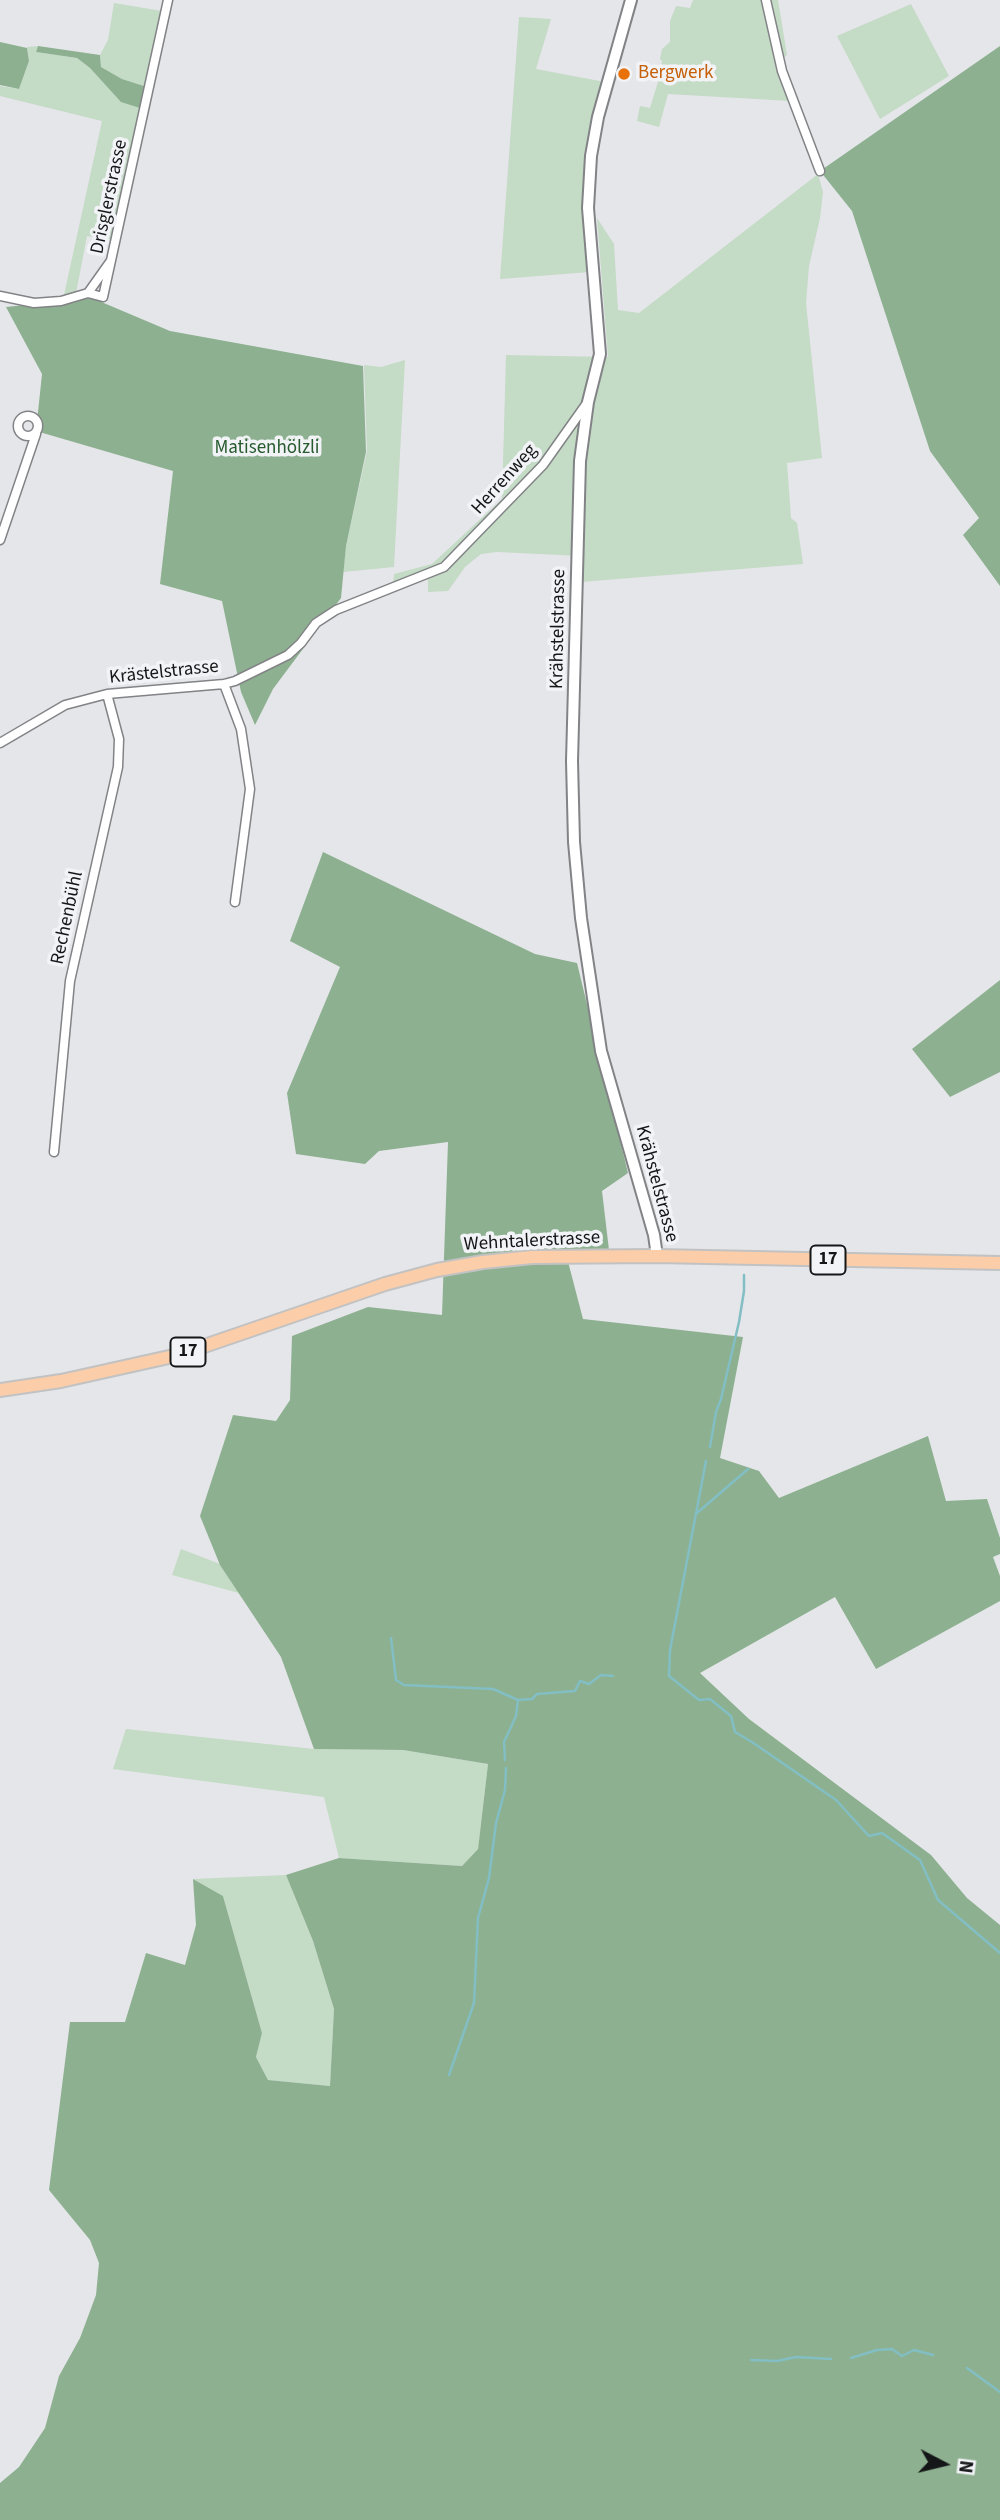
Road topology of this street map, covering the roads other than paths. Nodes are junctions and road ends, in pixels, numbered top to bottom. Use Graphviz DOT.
graph roads {
  1 [pos="168,0"];
  2 [pos="631,0"];
  3 [pos="766,0"];
  4 [pos="820,171"];
  5 [pos="112,260"];
  6 [pos="88,293"];
  7 [pos="0,296"];
  8 [pos="588,402"];
  9 [pos="36,434"];
  10 [pos="0,540"];
  11 [pos="437,571"];
  12 [pos="224,684"];
  13 [pos="107,694"];
  14 [pos="0,743"];
  15 [pos="234,902"];
  16 [pos="54,1152"];
  17 [pos="657,1256"];
  18 [pos="1000,1263"];
  19 [pos="0,1390"];
  1 -- 5 [label="street, Drisglerstrasse"];
  2 -- 8 [label="main road, Krähstelstrasse"];
  3 -- 4 [label="street"];
  5 -- 6 [label="street"];
  5 -- 6 [label="street, Drisglerstrasse"];
  6 -- 7 [label="street, Drisglerstrasse"];
  8 -- 11 [label="street, Herrenweg"];
  8 -- 17 [label="main road, Krähstelstrasse"];
  9 -- 10 [label="street"];
  11 -- 12 [label="street, Krästelstrasse"];
  12 -- 13 [label="street, Krästelstrasse"];
  12 -- 15 [label="street"];
  13 -- 14 [label="street, Krästelstrasse"];
  13 -- 16 [label="street, Rechenbühl"];
  17 -- 18 [label="main road, Wehntalerstrasse / 17"];
  17 -- 19 [label="main road, Wehntalerstrasse / 17"];
}
